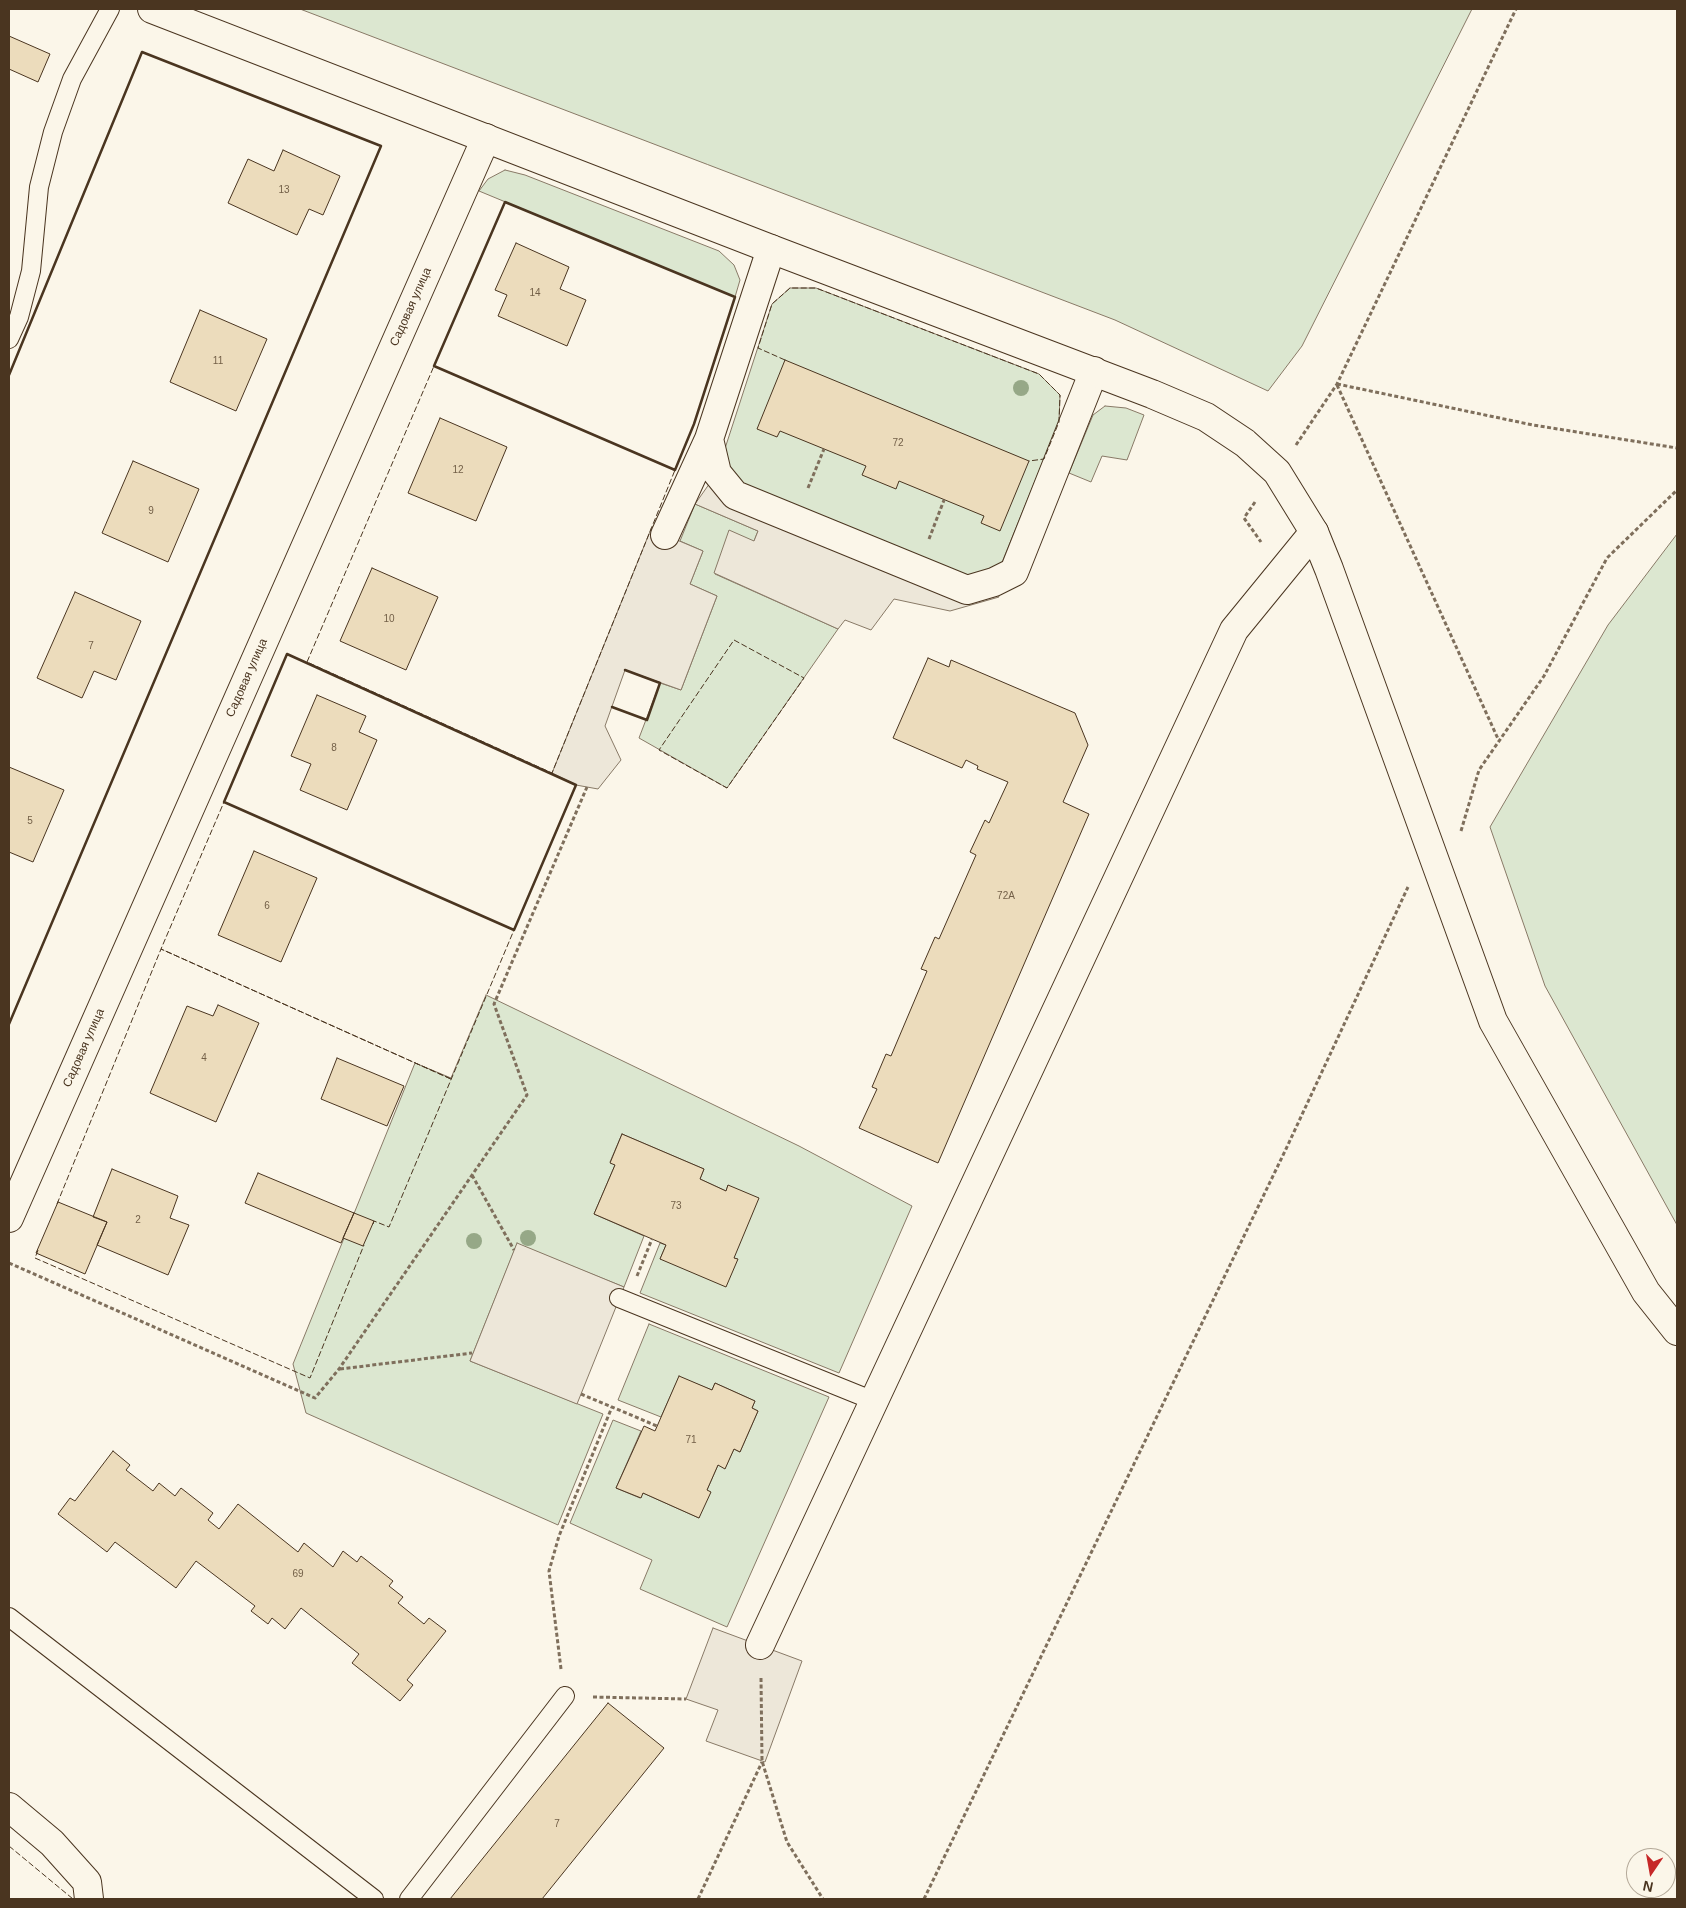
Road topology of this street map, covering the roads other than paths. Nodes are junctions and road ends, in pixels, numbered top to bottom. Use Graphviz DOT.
graph roads {
  1 [pos="110,9"];
  2 [pos="152,9"];
  3 [pos="486,138"];
  4 [pos="771,249"];
  5 [pos="9,339"];
  6 [pos="1094,371"];
  7 [pos="709,439"];
  8 [pos="1314,532"];
  9 [pos="665,535"];
  10 [pos="9,1218"];
  11 [pos="623,1300"];
  12 [pos="1677,1331"];
  13 [pos="874,1401"];
  14 [pos="9,1618"];
  15 [pos="760,1645"];
  16 [pos="564,1696"];
  17 [pos="9,1807"];
  18 [pos="89,1899"];
  19 [pos="374,1899"];
  20 [pos="409,1899"];
  1 -- 5 [label="lane"];
  2 -- 3 [label="street"];
  3 -- 4 [label="street"];
  3 -- 10 [label="street, Садовая улица"];
  4 -- 6 [label="street"];
  4 -- 7 [label="street"];
  6 -- 7 [label="street"];
  6 -- 8 [label="street"];
  7 -- 9 [label="street"];
  8 -- 12 [label="street"];
  8 -- 13 [label="street"];
  11 -- 13 [label="lane"];
  13 -- 15 [label="street"];
  14 -- 19 [label="lane"];
  16 -- 20 [label="lane"];
  17 -- 18 [label="street"];
}
